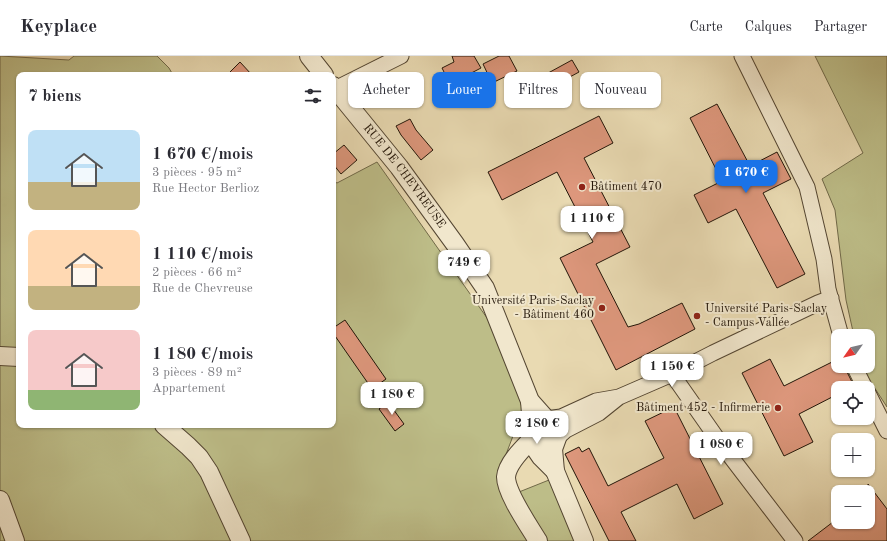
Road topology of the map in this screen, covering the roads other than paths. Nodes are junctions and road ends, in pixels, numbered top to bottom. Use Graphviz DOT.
graph roads {
  1 [pos="308,56"];
  2 [pos="401,56"];
  3 [pos="742,56"];
  4 [pos="321,72"];
  5 [pos="336,87"];
  6 [pos="336,90"];
  7 [pos="830,293"];
  8 [pos="839,329"];
  9 [pos="0,356"];
  10 [pos="16,357"];
  11 [pos="672,374"];
  12 [pos="619,397"];
  13 [pos="875,407"];
  14 [pos="167,428"];
  15 [pos="536,429"];
  16 [pos="887,431"];
  17 [pos="550,448"];
  18 [pos="517,455"];
  19 [pos="0,500"];
  20 [pos="15,541"];
  21 [pos="241,541"];
  22 [pos="538,541"];
  23 [pos="584,541"];
  24 [pos="794,541"];
  1 -- 4 [label="street"];
  2 -- 5 [label="street"];
  3 -- 7 [label="street"];
  6 -- 15 [label="street, RUE DE CHEVREUSE"];
  7 -- 8 [label="street"];
  7 -- 11 [label="street"];
  9 -- 10 [label="street"];
  11 -- 12 [label="street"];
  11 -- 24 [label="street"];
  12 -- 15 [label="street"];
  12 -- 17 [label="street"];
  13 -- 16 [label="street"];
  14 -- 21 [label="street"];
  15 -- 17 [label="street"];
  15 -- 17 [label="street"];
  15 -- 18 [label="street"];
  17 -- 18 [label="street"];
  17 -- 23 [label="street"];
  18 -- 22 [label="street"];
  19 -- 20 [label="street"];
}
